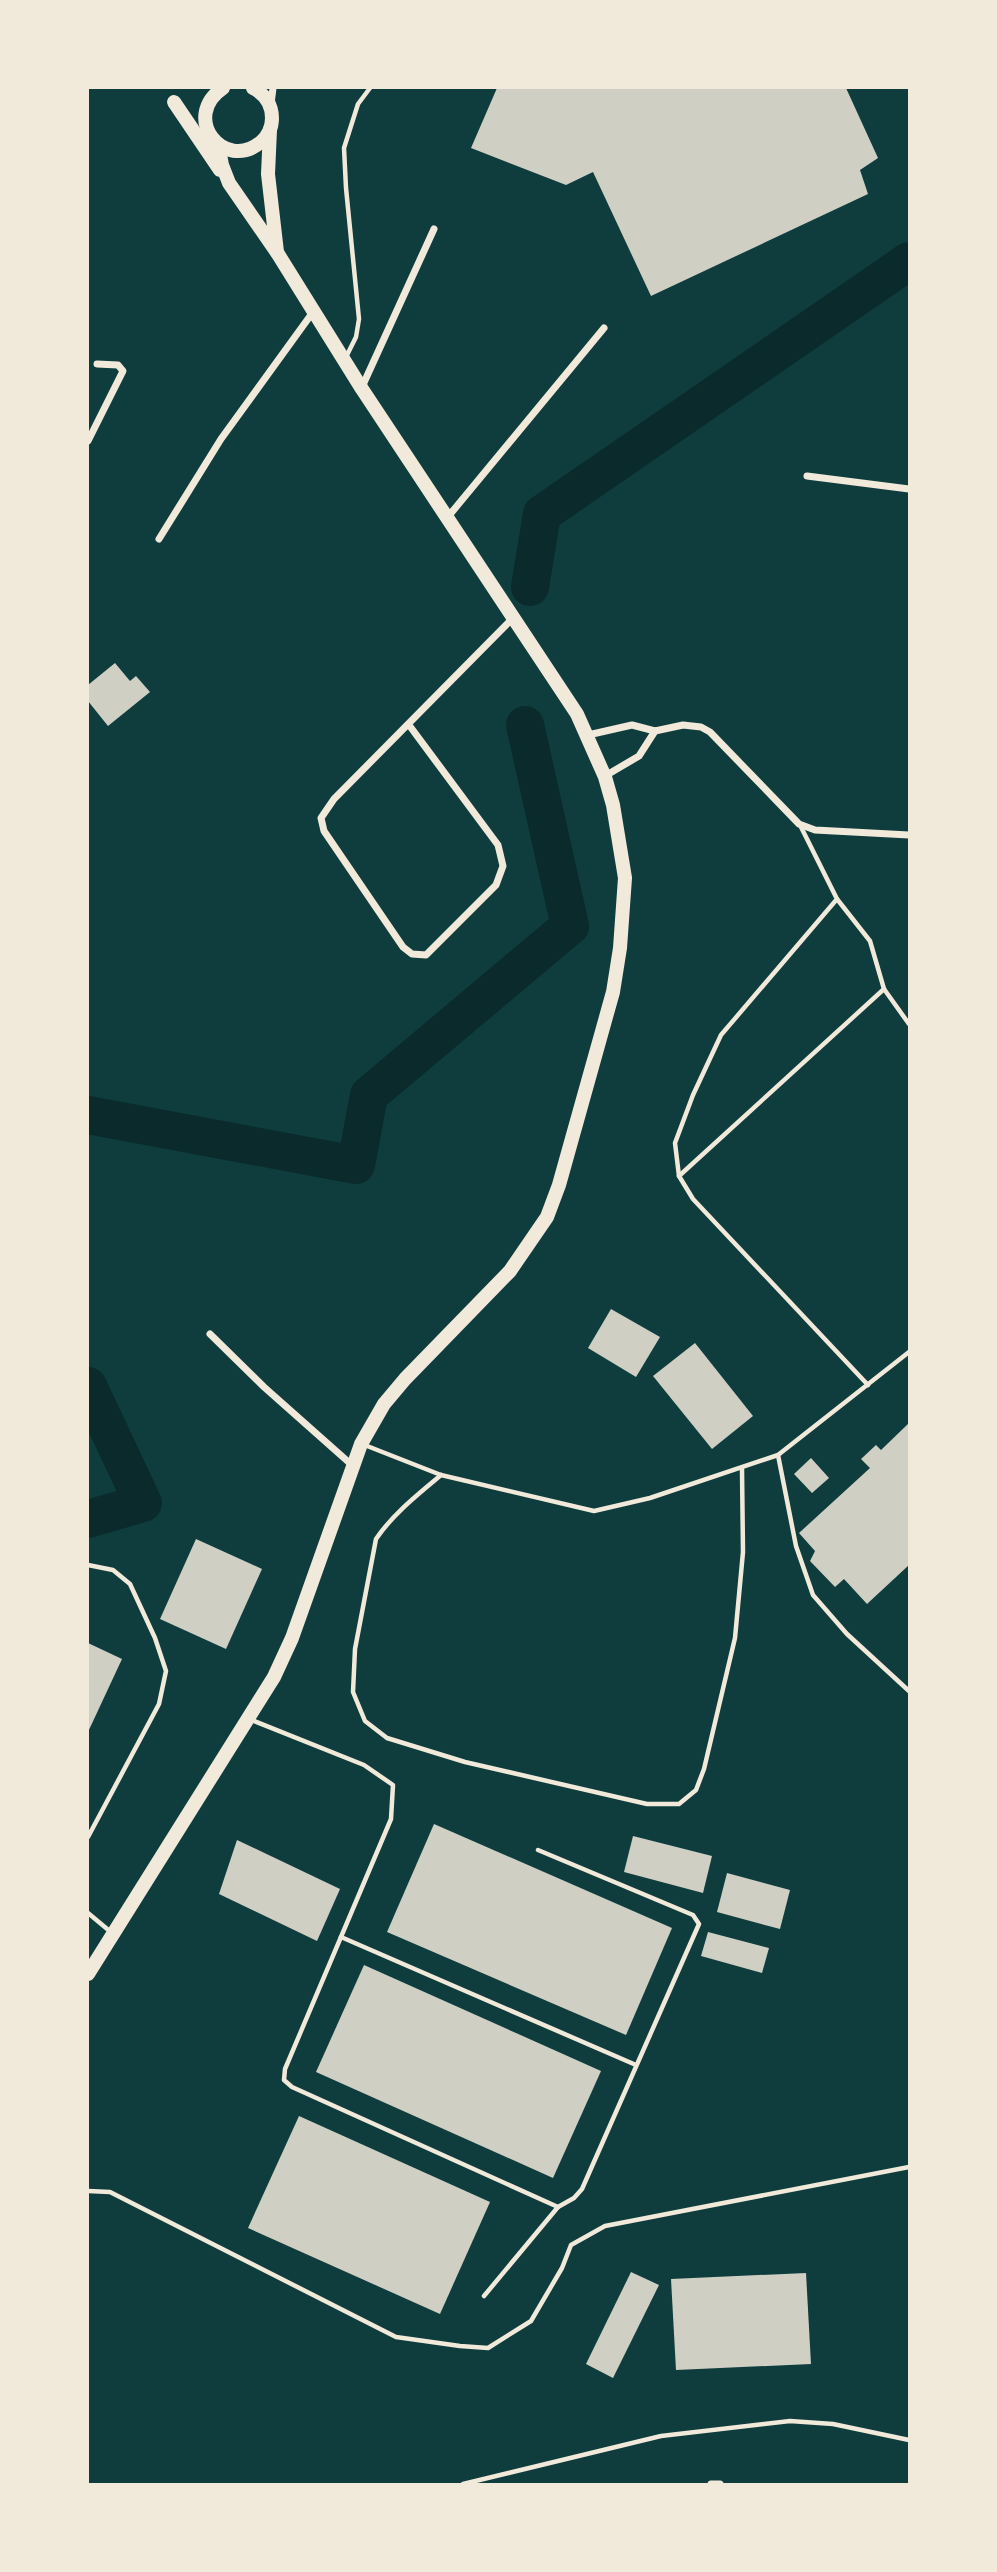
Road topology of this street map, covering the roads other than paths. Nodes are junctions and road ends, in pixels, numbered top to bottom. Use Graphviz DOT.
graph roads {
  1 [pos="167,88"];
  2 [pos="253,88"];
  3 [pos="273,88"];
  4 [pos="370,88"];
  5 [pos="215,89"];
  6 [pos="174,102"];
  7 [pos="270,107"];
  8 [pos="205,126"];
  9 [pos="271,128"];
  10 [pos="218,145"];
  11 [pos="229,183"];
  12 [pos="434,229"];
  13 [pos="278,254"];
  14 [pos="314,311"];
  15 [pos="604,328"];
  16 [pos="344,361"];
  17 [pos="97,364"];
  18 [pos="362,389"];
  19 [pos="88,441"];
  20 [pos="807,476"];
  21 [pos="909,489"];
  22 [pos="447,518"];
  23 [pos="159,539"];
  24 [pos="513,617"];
  25 [pos="409,725"];
  26 [pos="655,731"];
  27 [pos="588,736"];
  28 [pos="605,777"];
  29 [pos="799,824"];
  30 [pos="909,835"];
  31 [pos="837,899"];
  32 [pos="884,989"];
  33 [pos="909,1024"];
  34 [pos="679,1175"];
  35 [pos="210,1334"];
  36 [pos="909,1352"];
  37 [pos="868,1385"];
  38 [pos="360,1444"];
  39 [pos="778,1455"];
  40 [pos="353,1466"];
  41 [pos="742,1469"];
  42 [pos="441,1475"];
  43 [pos="88,1565"];
  44 [pos="909,1691"];
  45 [pos="248,1719"];
  46 [pos="88,1838"];
  47 [pos="538,1850"];
  48 [pos="88,1913"];
  49 [pos="112,1934"];
  50 [pos="341,1937"];
  51 [pos="88,1974"];
  52 [pos="636,2065"];
  53 [pos="909,2167"];
  54 [pos="88,2191"];
  55 [pos="558,2207"];
  56 [pos="484,2296"];
  57 [pos="909,2440"];
  58 [pos="463,2484"];
  59 [pos="711,2484"];
  60 [pos="720,2484"];
  1 -- 6 [label="main road"];
  2 -- 7 [label="main road"];
  3 -- 7 [label="street"];
  4 -- 16 [label="lane"];
  5 -- 8 [label="main road"];
  6 -- 8 [label="main road"];
  6 -- 11 [label="main road"];
  7 -- 9 [label="main road"];
  8 -- 10 [label="main road"];
  9 -- 10 [label="main road"];
  9 -- 13 [label="main road"];
  10 -- 11 [label="main road"];
  11 -- 13 [label="main road"];
  12 -- 18 [label="street"];
  13 -- 14 [label="main road"];
  14 -- 16 [label="main road"];
  14 -- 23 [label="street"];
  15 -- 22 [label="street"];
  16 -- 18 [label="main road"];
  17 -- 19 [label="street"];
  18 -- 22 [label="main road"];
  20 -- 21 [label="street"];
  22 -- 24 [label="main road"];
  24 -- 25 [label="street"];
  24 -- 27 [label="main road"];
  25 -- 25 [label="street"];
  26 -- 27 [label="street"];
  26 -- 28 [label="street"];
  26 -- 29 [label="street"];
  27 -- 28 [label="main road"];
  28 -- 38 [label="main road"];
  29 -- 30 [label="street"];
  29 -- 31 [label="lane"];
  31 -- 32 [label="lane"];
  31 -- 34 [label="lane"];
  32 -- 33 [label="lane"];
  32 -- 34 [label="lane"];
  34 -- 37 [label="lane"];
  35 -- 40 [label="street"];
  36 -- 37 [label="lane"];
  37 -- 39 [label="lane"];
  38 -- 40 [label="main road"];
  38 -- 42 [label="lane"];
  39 -- 41 [label="lane"];
  39 -- 44 [label="lane"];
  40 -- 45 [label="main road"];
  41 -- 42 [label="lane"];
  41 -- 42 [label="lane"];
  43 -- 46 [label="lane"];
  45 -- 49 [label="main road"];
  45 -- 50 [label="lane"];
  47 -- 52 [label="lane"];
  48 -- 49 [label="lane"];
  49 -- 51 [label="main road"];
  50 -- 52 [label="lane"];
  50 -- 55 [label="lane"];
  52 -- 55 [label="lane"];
  53 -- 54 [label="lane"];
  55 -- 56 [label="lane"];
  57 -- 58 [label="lane"];
  59 -- 60 [label="street"];
}
